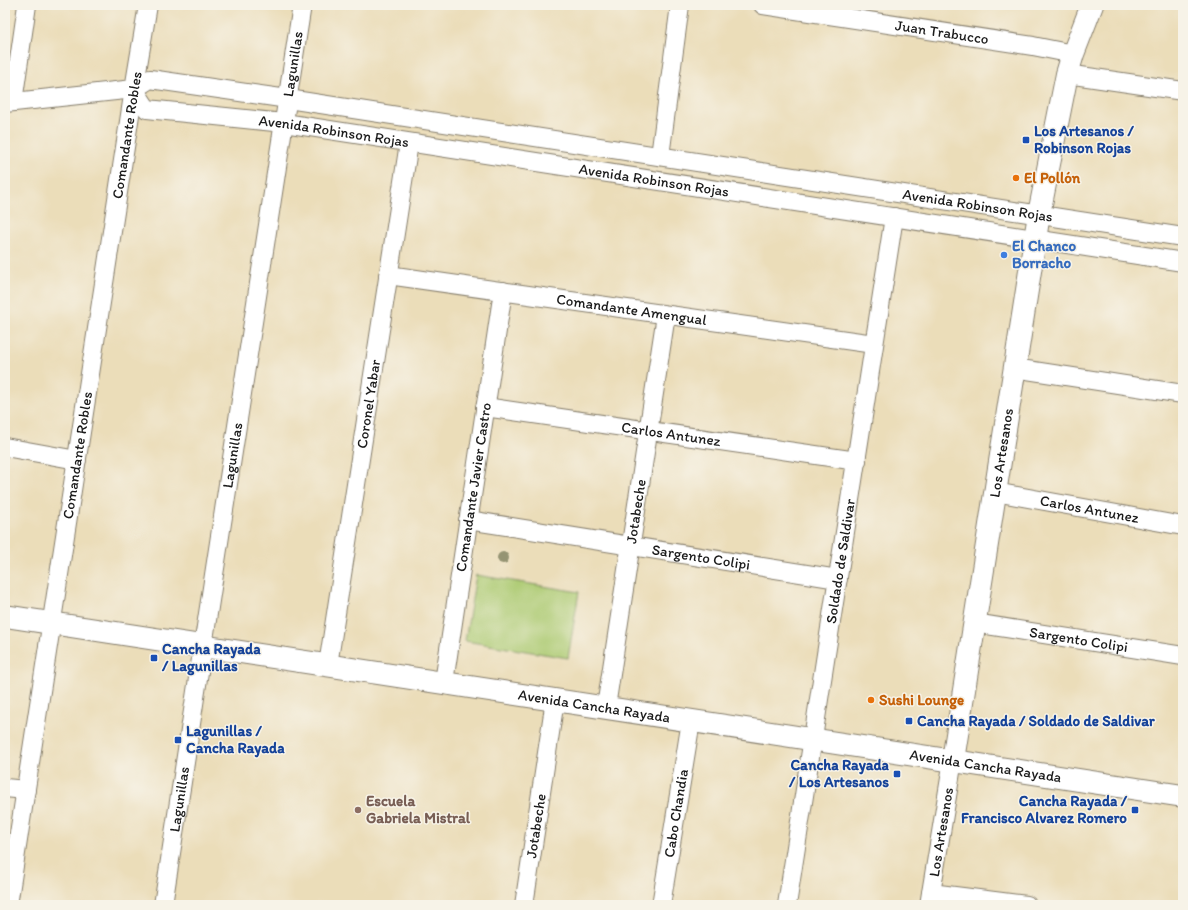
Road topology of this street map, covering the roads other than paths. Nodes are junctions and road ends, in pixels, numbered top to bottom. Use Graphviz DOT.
graph roads {
  1 [pos="27,5"];
  2 [pos="148,5"];
  3 [pos="302,5"];
  4 [pos="680,5"];
  5 [pos="763,5"];
  6 [pos="1092,5"];
  7 [pos="1070,64"];
  8 [pos="134,89"];
  9 [pos="1183,91"];
  10 [pos="288,99"];
  11 [pos="9,102"];
  12 [pos="284,123"];
  13 [pos="409,143"];
  14 [pos="660,156"];
  15 [pos="1039,214"];
  16 [pos="894,218"];
  17 [pos="1183,237"];
  18 [pos="1035,239"];
  19 [pos="1183,262"];
  20 [pos="388,276"];
  21 [pos="503,291"];
  22 [pos="666,314"];
  23 [pos="874,344"];
  24 [pos="1014,368"];
  25 [pos="1183,394"];
  26 [pos="485,407"];
  27 [pos="648,431"];
  28 [pos="5,446"];
  29 [pos="77,460"];
  30 [pos="857,461"];
  31 [pos="995,492"];
  32 [pos="468,520"];
  33 [pos="1183,526"];
  34 [pos="631,546"];
  35 [pos="838,579"];
  36 [pos="5,616"];
  37 [pos="52,622"];
  38 [pos="974,623"];
  39 [pos="203,646"];
  40 [pos="1183,656"];
  41 [pos="328,665"];
  42 [pos="444,682"];
  43 [pos="555,700"];
  44 [pos="606,708"];
  45 [pos="690,721"];
  46 [pos="814,739"];
  47 [pos="953,760"];
  48 [pos="5,788"];
  49 [pos="26,790"];
  50 [pos="1183,796"];
  51 [pos="930,899"];
  52 [pos="8,905"];
  53 [pos="163,905"];
  54 [pos="524,905"];
  55 [pos="661,905"];
  56 [pos="787,905"];
  57 [pos="1027,905"];
  1 -- 11 [label="street"];
  2 -- 8 [label="street, Comandante Robles"];
  3 -- 10 [label="street, Lagunillas"];
  4 -- 14 [label="street"];
  5 -- 7 [label="street, Juan Trabucco"];
  6 -- 7 [label="street, Los Artesanos"];
  7 -- 9 [label="street, Juan Trabucco"];
  7 -- 15 [label="street, Los Artesanos"];
  8 -- 10 [label="street, Avenida Robinson Rojas"];
  8 -- 11 [label="street, Avenida Robinson Rojas"];
  8 -- 12 [label="street, Avenida Robinson Rojas"];
  8 -- 29 [label="street, Comandante Robles"];
  10 -- 12 [label="street, Lagunillas"];
  10 -- 14 [label="street, Avenida Robinson Rojas"];
  12 -- 13 [label="street, Avenida Robinson Rojas"];
  12 -- 39 [label="street, Lagunillas"];
  13 -- 16 [label="street, Avenida Robinson Rojas"];
  13 -- 20 [label="street, Coronel Yabar"];
  14 -- 15 [label="street, Avenida Robinson Rojas"];
  15 -- 17 [label="street, Avenida Robinson Rojas"];
  15 -- 18 [label="street, Los Artesanos"];
  16 -- 18 [label="street, Avenida Robinson Rojas"];
  16 -- 23 [label="street, Soldado de Saldivar"];
  18 -- 19 [label="street, Avenida Robinson Rojas"];
  18 -- 24 [label="street, Los Artesanos"];
  20 -- 21 [label="street, Comandante Amengual"];
  20 -- 41 [label="street, Coronel Yabar"];
  21 -- 22 [label="street, Comandante Amengual"];
  21 -- 26 [label="street, Comandante Javier Castro"];
  22 -- 23 [label="street, Comandante Amengual"];
  22 -- 27 [label="street, Jotabeche"];
  23 -- 30 [label="street, Soldado de Saldivar"];
  24 -- 25 [label="street"];
  24 -- 31 [label="street, Los Artesanos"];
  26 -- 27 [label="street, Carlos Antunez"];
  26 -- 32 [label="street, Comandante Javier Castro"];
  27 -- 30 [label="street, Carlos Antunez"];
  27 -- 34 [label="street, Jotabeche"];
  28 -- 29 [label="street"];
  29 -- 37 [label="street, Comandante Robles"];
  30 -- 35 [label="street, Soldado de Saldivar"];
  31 -- 33 [label="street, Carlos Antunez"];
  31 -- 38 [label="street, Los Artesanos"];
  32 -- 34 [label="street, Sargento Colipi"];
  32 -- 42 [label="street, Comandante Javier Castro"];
  34 -- 35 [label="street, Sargento Colipi"];
  34 -- 44 [label="street, Jotabeche"];
  35 -- 46 [label="street, Soldado de Saldivar"];
  36 -- 37 [label="street, Avenida Cancha Rayada"];
  37 -- 39 [label="street, Avenida Cancha Rayada"];
  37 -- 49 [label="street, Comandante Robles"];
  38 -- 40 [label="street, Sargento Colipi"];
  38 -- 47 [label="street, Los Artesanos"];
  39 -- 41 [label="street, Avenida Cancha Rayada"];
  39 -- 53 [label="street, Lagunillas"];
  41 -- 42 [label="street, Avenida Cancha Rayada"];
  42 -- 43 [label="street, Avenida Cancha Rayada"];
  43 -- 44 [label="street, Avenida Cancha Rayada"];
  43 -- 54 [label="street, Jotabeche"];
  44 -- 45 [label="street, Avenida Cancha Rayada"];
  45 -- 46 [label="street, Avenida Cancha Rayada"];
  45 -- 55 [label="street, Cabo Chandia"];
  46 -- 47 [label="street, Avenida Cancha Rayada"];
  46 -- 56 [label="street, Soldado de Saldivar"];
  47 -- 50 [label="street, Avenida Cancha Rayada"];
  47 -- 51 [label="street, Los Artesanos"];
  48 -- 49 [label="street"];
  49 -- 52 [label="street, Comandante Robles"];
  51 -- 57 [label="street"];
}
